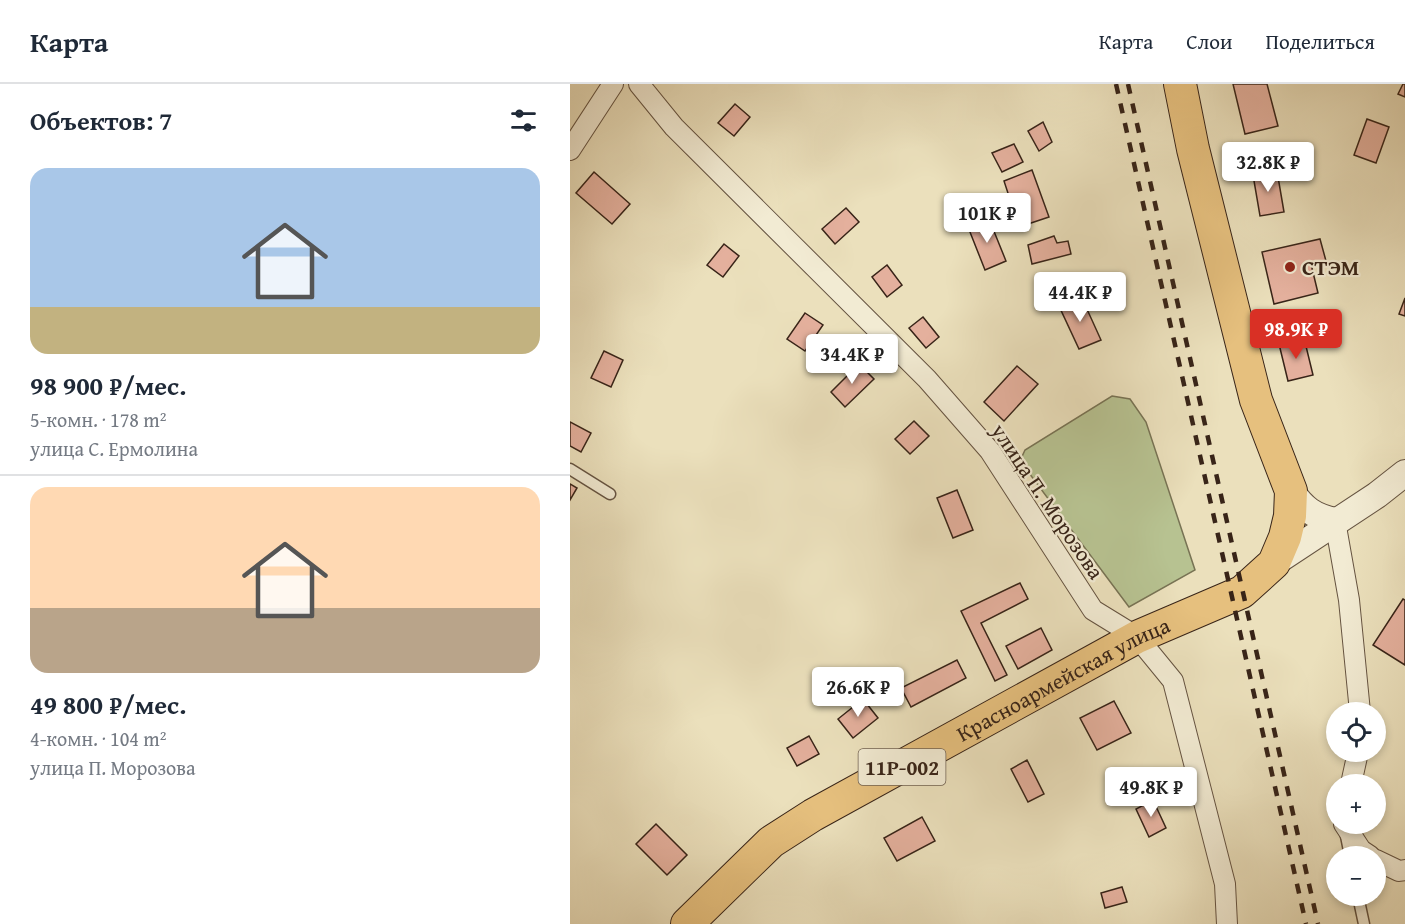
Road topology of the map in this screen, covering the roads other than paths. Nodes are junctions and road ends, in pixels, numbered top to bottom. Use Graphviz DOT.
graph roads {
  1 [pos="613,84"];
  2 [pos="639,84"];
  3 [pos="1180,84"];
  4 [pos="570,150"];
  5 [pos="570,470"];
  6 [pos="1405,473"];
  7 [pos="1291,491"];
  8 [pos="610,494"];
  9 [pos="1335,521"];
  10 [pos="1274,563"];
  11 [pos="1137,637"];
  12 [pos="1359,702"];
  13 [pos="1386,866"];
  14 [pos="1403,875"];
  15 [pos="1360,906"];
  16 [pos="687,924"];
  17 [pos="1227,924"];
  18 [pos="1364,924"];
  1 -- 4 [label="street"];
  2 -- 11 [label="street, улица П. Морозова"];
  3 -- 7 [label="main road, 11Р-002"];
  5 -- 8 [label="lane"];
  6 -- 9 [label="street"];
  7 -- 9 [label="street"];
  7 -- 10 [label="main road, 11Р-002"];
  9 -- 10 [label="street"];
  9 -- 12 [label="street"];
  10 -- 11 [label="main road, Красноармейская улица / 11Р-002"];
  11 -- 16 [label="main road, Красноармейская улица / 11Р-002"];
  11 -- 17 [label="street, улица П. Морозова"];
  13 -- 14 [label="street"];
  15 -- 18 [label="lane"];
}
